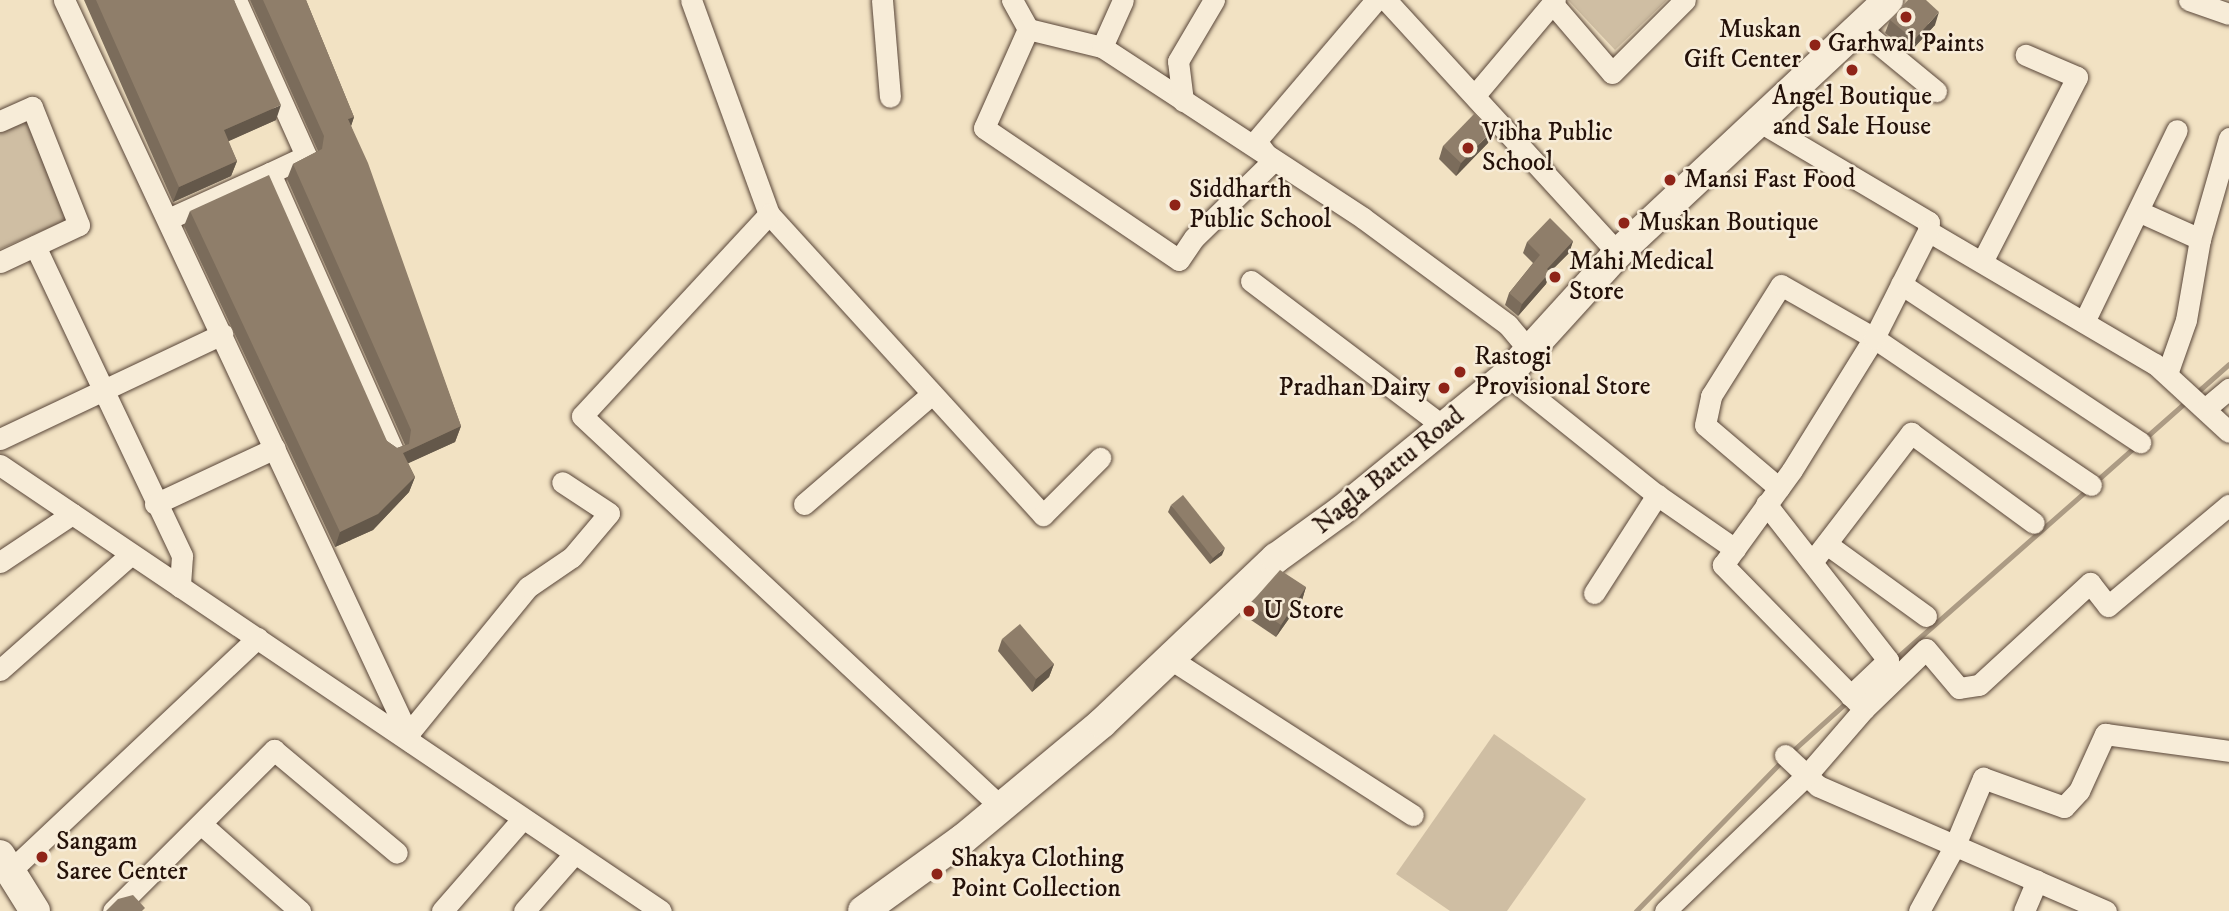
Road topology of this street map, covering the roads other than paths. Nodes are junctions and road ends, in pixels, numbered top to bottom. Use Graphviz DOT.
graph roads {
  1 [pos="64,0"];
  2 [pos="236,0"];
  3 [pos="691,0"];
  4 [pos="882,0"];
  5 [pos="1123,0"];
  6 [pos="1214,0"];
  7 [pos="1376,0"];
  8 [pos="1386,0"];
  9 [pos="1685,0"];
  10 [pos="1888,0"];
  11 [pos="2189,0"];
  12 [pos="1008,1"];
  13 [pos="1553,1"];
  14 [pos="2229,14"];
  15 [pos="1858,27"];
  16 [pos="1028,29"];
  17 [pos="1102,47"];
  18 [pos="2026,55"];
  19 [pos="1936,90"];
  20 [pos="1475,95"];
  21 [pos="890,97"];
  22 [pos="1183,101"];
  23 [pos="0,121"];
  24 [pos="1760,122"];
  25 [pos="2177,130"];
  26 [pos="2229,138"];
  27 [pos="1272,162"];
  28 [pos="270,173"];
  29 [pos="2140,212"];
  30 [pos="769,214"];
  31 [pos="168,219"];
  32 [pos="1928,231"];
  33 [pos="2200,239"];
  34 [pos="35,246"];
  35 [pos="1618,253"];
  36 [pos="0,262"];
  37 [pos="1982,262"];
  38 [pos="1251,281"];
  39 [pos="1901,284"];
  40 [pos="2084,322"];
  41 [pos="222,334"];
  42 [pos="1874,338"];
  43 [pos="1530,351"];
  44 [pos="1507,375"];
  45 [pos="2171,377"];
  46 [pos="2229,389"];
  47 [pos="101,391"];
  48 [pos="932,394"];
  49 [pos="2204,407"];
  50 [pos="1444,427"];
  51 [pos="2229,432"];
  52 [pos="0,439"];
  53 [pos="2140,442"];
  54 [pos="275,448"];
  55 [pos="393,451"];
  56 [pos="1100,458"];
  57 [pos="0,465"];
  58 [pos="562,482"];
  59 [pos="2091,485"];
  60 [pos="1657,495"];
  61 [pos="1773,496"];
  62 [pos="155,504"];
  63 [pos="804,504"];
  64 [pos="2229,505"];
  65 [pos="72,514"];
  66 [pos="2034,523"];
  67 [pos="1828,545"];
  68 [pos="1735,549"];
  69 [pos="131,554"];
  70 [pos="0,562"];
  71 [pos="1812,562"];
  72 [pos="180,587"];
  73 [pos="1594,593"];
  74 [pos="1926,616"];
  75 [pos="257,638"];
  76 [pos="1169,658"];
  77 [pos="0,670"];
  78 [pos="1856,702"];
  79 [pos="410,738"];
  80 [pos="2229,751"];
  81 [pos="1796,766"];
  82 [pos="1000,806"];
  83 [pos="1413,816"];
  84 [pos="523,818"];
  85 [pos="201,824"];
  86 [pos="1955,845"];
  87 [pos="575,852"];
  88 [pos="397,853"];
  89 [pos="5,863"];
  90 [pos="2037,881"];
  91 [pos="874,908"];
  92 [pos="1672,909"];
  93 [pos="35,911"];
  94 [pos="113,911"];
  95 [pos="300,911"];
  96 [pos="442,911"];
  97 [pos="524,911"];
  98 [pos="661,911"];
  99 [pos="1919,911"];
  100 [pos="2024,911"];
  101 [pos="2106,911"];
  1 -- 31 [label="street"];
  2 -- 28 [label="street"];
  3 -- 30 [label="street"];
  4 -- 21 [label="street"];
  5 -- 17 [label="street"];
  6 -- 22 [label="street"];
  7 -- 27 [label="street"];
  8 -- 20 [label="street"];
  9 -- 13 [label="street"];
  10 -- 15 [label="street, Nagla Battu Road"];
  11 -- 14 [label="street"];
  12 -- 16 [label="street"];
  13 -- 20 [label="street"];
  15 -- 19 [label="street"];
  15 -- 24 [label="street, Nagla Battu Road"];
  16 -- 17 [label="street"];
  16 -- 27 [label="street"];
  17 -- 22 [label="street"];
  18 -- 37 [label="street"];
  20 -- 35 [label="street"];
  22 -- 27 [label="street"];
  23 -- 34 [label="street"];
  24 -- 32 [label="street"];
  24 -- 35 [label="street, Nagla Battu Road"];
  25 -- 29 [label="street"];
  26 -- 33 [label="street"];
  27 -- 43 [label="street"];
  28 -- 31 [label="street"];
  28 -- 55 [label="street"];
  29 -- 33 [label="street"];
  29 -- 40 [label="street"];
  30 -- 48 [label="street"];
  30 -- 82 [label="street"];
  31 -- 41 [label="street"];
  32 -- 37 [label="street"];
  32 -- 39 [label="street"];
  33 -- 45 [label="street"];
  34 -- 36 [label="street"];
  34 -- 47 [label="street"];
  35 -- 43 [label="street, Nagla Battu Road"];
  37 -- 40 [label="street"];
  38 -- 50 [label="street"];
  39 -- 42 [label="street"];
  39 -- 53 [label="street"];
  40 -- 45 [label="street"];
  41 -- 47 [label="street"];
  41 -- 54 [label="street"];
  42 -- 59 [label="street"];
  42 -- 61 [label="street"];
  42 -- 61 [label="street"];
  43 -- 44 [label="street, Nagla Battu Road"];
  44 -- 50 [label="street, Nagla Battu Road"];
  44 -- 60 [label="street"];
  45 -- 49 [label="street"];
  46 -- 49 [label="street"];
  47 -- 52 [label="street"];
  47 -- 62 [label="street"];
  48 -- 56 [label="street"];
  48 -- 63 [label="street"];
  49 -- 51 [label="street"];
  50 -- 76 [label="street, Nagla Battu Road"];
  54 -- 62 [label="street"];
  54 -- 79 [label="street"];
  57 -- 65 [label="street"];
  58 -- 79 [label="street"];
  60 -- 68 [label="street"];
  60 -- 73 [label="street"];
  61 -- 68 [label="street"];
  61 -- 71 [label="street"];
  62 -- 72 [label="street"];
  64 -- 78 [label="street"];
  65 -- 69 [label="street"];
  65 -- 70 [label="street"];
  66 -- 67 [label="street"];
  67 -- 71 [label="street"];
  67 -- 74 [label="street"];
  68 -- 78 [label="street"];
  69 -- 72 [label="street"];
  69 -- 77 [label="street"];
  71 -- 78 [label="street"];
  72 -- 75 [label="street"];
  75 -- 79 [label="street"];
  75 -- 89 [label="street"];
  76 -- 82 [label="street, Nagla Battu Road"];
  76 -- 83 [label="street"];
  78 -- 81 [label="street"];
  79 -- 84 [label="street"];
  80 -- 86 [label="street"];
  81 -- 86 [label="street"];
  81 -- 92 [label="street"];
  82 -- 91 [label="street, Nagla Battu Road"];
  84 -- 87 [label="street"];
  84 -- 96 [label="street"];
  85 -- 88 [label="street"];
  85 -- 94 [label="street"];
  85 -- 95 [label="street"];
  86 -- 90 [label="street"];
  86 -- 99 [label="street"];
  87 -- 97 [label="street"];
  87 -- 98 [label="street"];
  89 -- 93 [label="street"];
  90 -- 100 [label="street"];
  90 -- 101 [label="street"];
}
